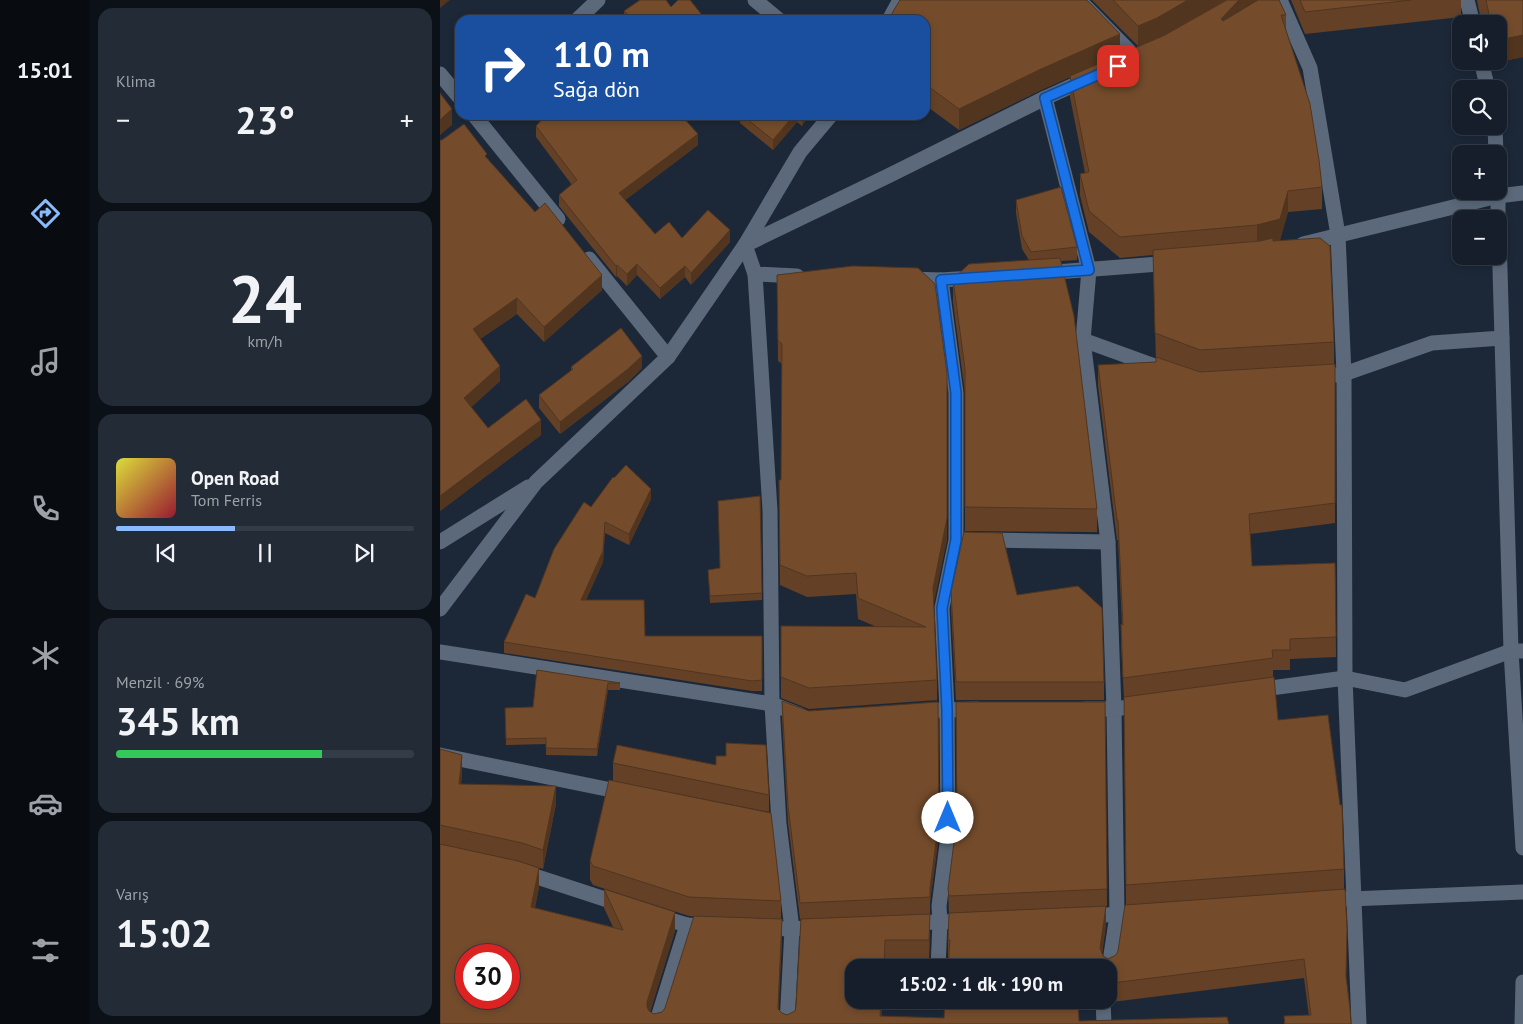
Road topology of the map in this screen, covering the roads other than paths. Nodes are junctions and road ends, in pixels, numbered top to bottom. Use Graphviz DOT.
graph roads {
  1 [pos="598,0"];
  2 [pos="755,0"];
  3 [pos="900,0"];
  4 [pos="1079,0"];
  5 [pos="1280,0"];
  6 [pos="1467,0"];
  7 [pos="582,15"];
  8 [pos="773,15"];
  9 [pos="892,15"];
  10 [pos="1470,15"];
  11 [pos="1153,51"];
  12 [pos="1136,58"];
  13 [pos="1118,66"];
  14 [pos="440,74"];
  15 [pos="1099,74"];
  16 [pos="455,92"];
  17 [pos="1045,98"];
  18 [pos="473,120"];
  19 [pos="480,120"];
  20 [pos="827,120"];
  21 [pos="462,130"];
  22 [pos="1523,193"];
  23 [pos="1507,194"];
  24 [pos="1475,200"];
  25 [pos="569,234"];
  26 [pos="1338,235"];
  27 [pos="745,245"];
  28 [pos="1285,248"];
  29 [pos="582,249"];
  30 [pos="1183,262"];
  31 [pos="1500,265"];
  32 [pos="1089,270"];
  33 [pos="755,274"];
  34 [pos="1029,274"];
  35 [pos="814,276"];
  36 [pos="990,277"];
  37 [pos="892,279"];
  38 [pos="941,280"];
  39 [pos="1502,338"];
  40 [pos="1083,340"];
  41 [pos="668,357"];
  42 [pos="1172,373"];
  43 [pos="1344,374"];
  44 [pos="1325,376"];
  45 [pos="536,482"];
  46 [pos="966,540"];
  47 [pos="440,541"];
  48 [pos="1108,542"];
  49 [pos="440,609"];
  50 [pos="1517,651"];
  51 [pos="440,652"];
  52 [pos="1345,678"];
  53 [pos="1239,692"];
  54 [pos="1162,702"];
  55 [pos="772,704"];
  56 [pos="947,709"];
  57 [pos="996,709"];
  58 [pos="1074,709"];
  59 [pos="1114,709"];
  60 [pos="904,712"];
  61 [pos="818,718"];
  62 [pos="440,755"];
  63 [pos="644,797"];
  64 [pos="760,820"];
  65 [pos="779,824"];
  66 [pos="1523,848"];
  67 [pos="511,869"];
  68 [pos="1523,892"];
  69 [pos="1355,898"];
  70 [pos="1316,901"];
  71 [pos="1157,912"];
  72 [pos="1117,915"];
  73 [pos="1069,917"];
  74 [pos="982,920"];
  75 [pos="940,922"];
  76 [pos="891,924"];
  77 [pos="687,925"];
  78 [pos="725,927"];
  79 [pos="744,927"];
  80 [pos="832,927"];
  81 [pos="792,929"];
  82 [pos="938,959"];
  83 [pos="1110,959"];
  84 [pos="1523,982"];
  85 [pos="1104,1009"];
  86 [pos="656,1024"];
  87 [pos="787,1024"];
  88 [pos="1104,1024"];
  89 [pos="1359,1024"];
  90 [pos="1522,1024"];
  1 -- 7 [label="street"];
  2 -- 8 [label="street"];
  3 -- 9 [label="street"];
  4 -- 12 [label="street"];
  5 -- 26 [label="street"];
  6 -- 10 [label="street"];
  11 -- 12 [label="street"];
  12 -- 13 [label="street"];
  14 -- 16 [label="street"];
  15 -- 17 [label="street"];
  17 -- 27 [label="street"];
  17 -- 32 [label="street"];
  18 -- 21 [label="street"];
  19 -- 25 [label="street"];
  20 -- 27 [label="street"];
  22 -- 23 [label="street"];
  24 -- 26 [label="street"];
  26 -- 28 [label="street"];
  26 -- 43 [label="street"];
  27 -- 33 [label="street"];
  27 -- 41 [label="street"];
  29 -- 41 [label="street"];
  30 -- 32 [label="street"];
  31 -- 39 [label="street"];
  32 -- 34 [label="street"];
  32 -- 40 [label="street"];
  33 -- 35 [label="street"];
  33 -- 55 [label="street"];
  36 -- 38 [label="street"];
  37 -- 38 [label="street"];
  38 -- 46 [label="street"];
  39 -- 43 [label="street"];
  39 -- 50 [label="street"];
  40 -- 42 [label="street"];
  40 -- 48 [label="street"];
  41 -- 45 [label="street"];
  43 -- 44 [label="street"];
  43 -- 52 [label="street"];
  45 -- 47 [label="street"];
  45 -- 49 [label="street"];
  46 -- 48 [label="street"];
  46 -- 56 [label="street"];
  48 -- 59 [label="street"];
  50 -- 52 [label="street"];
  50 -- 66 [label="street"];
  51 -- 55 [label="street"];
  52 -- 53 [label="street"];
  52 -- 69 [label="street"];
  54 -- 59 [label="street"];
  55 -- 61 [label="street"];
  55 -- 65 [label="street"];
  56 -- 57 [label="street"];
  56 -- 60 [label="street"];
  56 -- 75 [label="street"];
  58 -- 59 [label="street"];
  59 -- 72 [label="street"];
  62 -- 63 [label="street"];
  64 -- 65 [label="street"];
  65 -- 81 [label="street"];
  67 -- 77 [label="street"];
  68 -- 69 [label="street"];
  69 -- 70 [label="street"];
  69 -- 89 [label="street"];
  71 -- 72 [label="street"];
  72 -- 73 [label="street"];
  72 -- 83 [label="street"];
  74 -- 75 [label="street"];
  75 -- 76 [label="street"];
  75 -- 82 [label="street"];
  77 -- 78 [label="street"];
  77 -- 86 [label="street"];
  79 -- 81 [label="street"];
  80 -- 81 [label="street"];
  81 -- 87 [label="street"];
  84 -- 90 [label="street"];
  85 -- 88 [label="street"];
}
